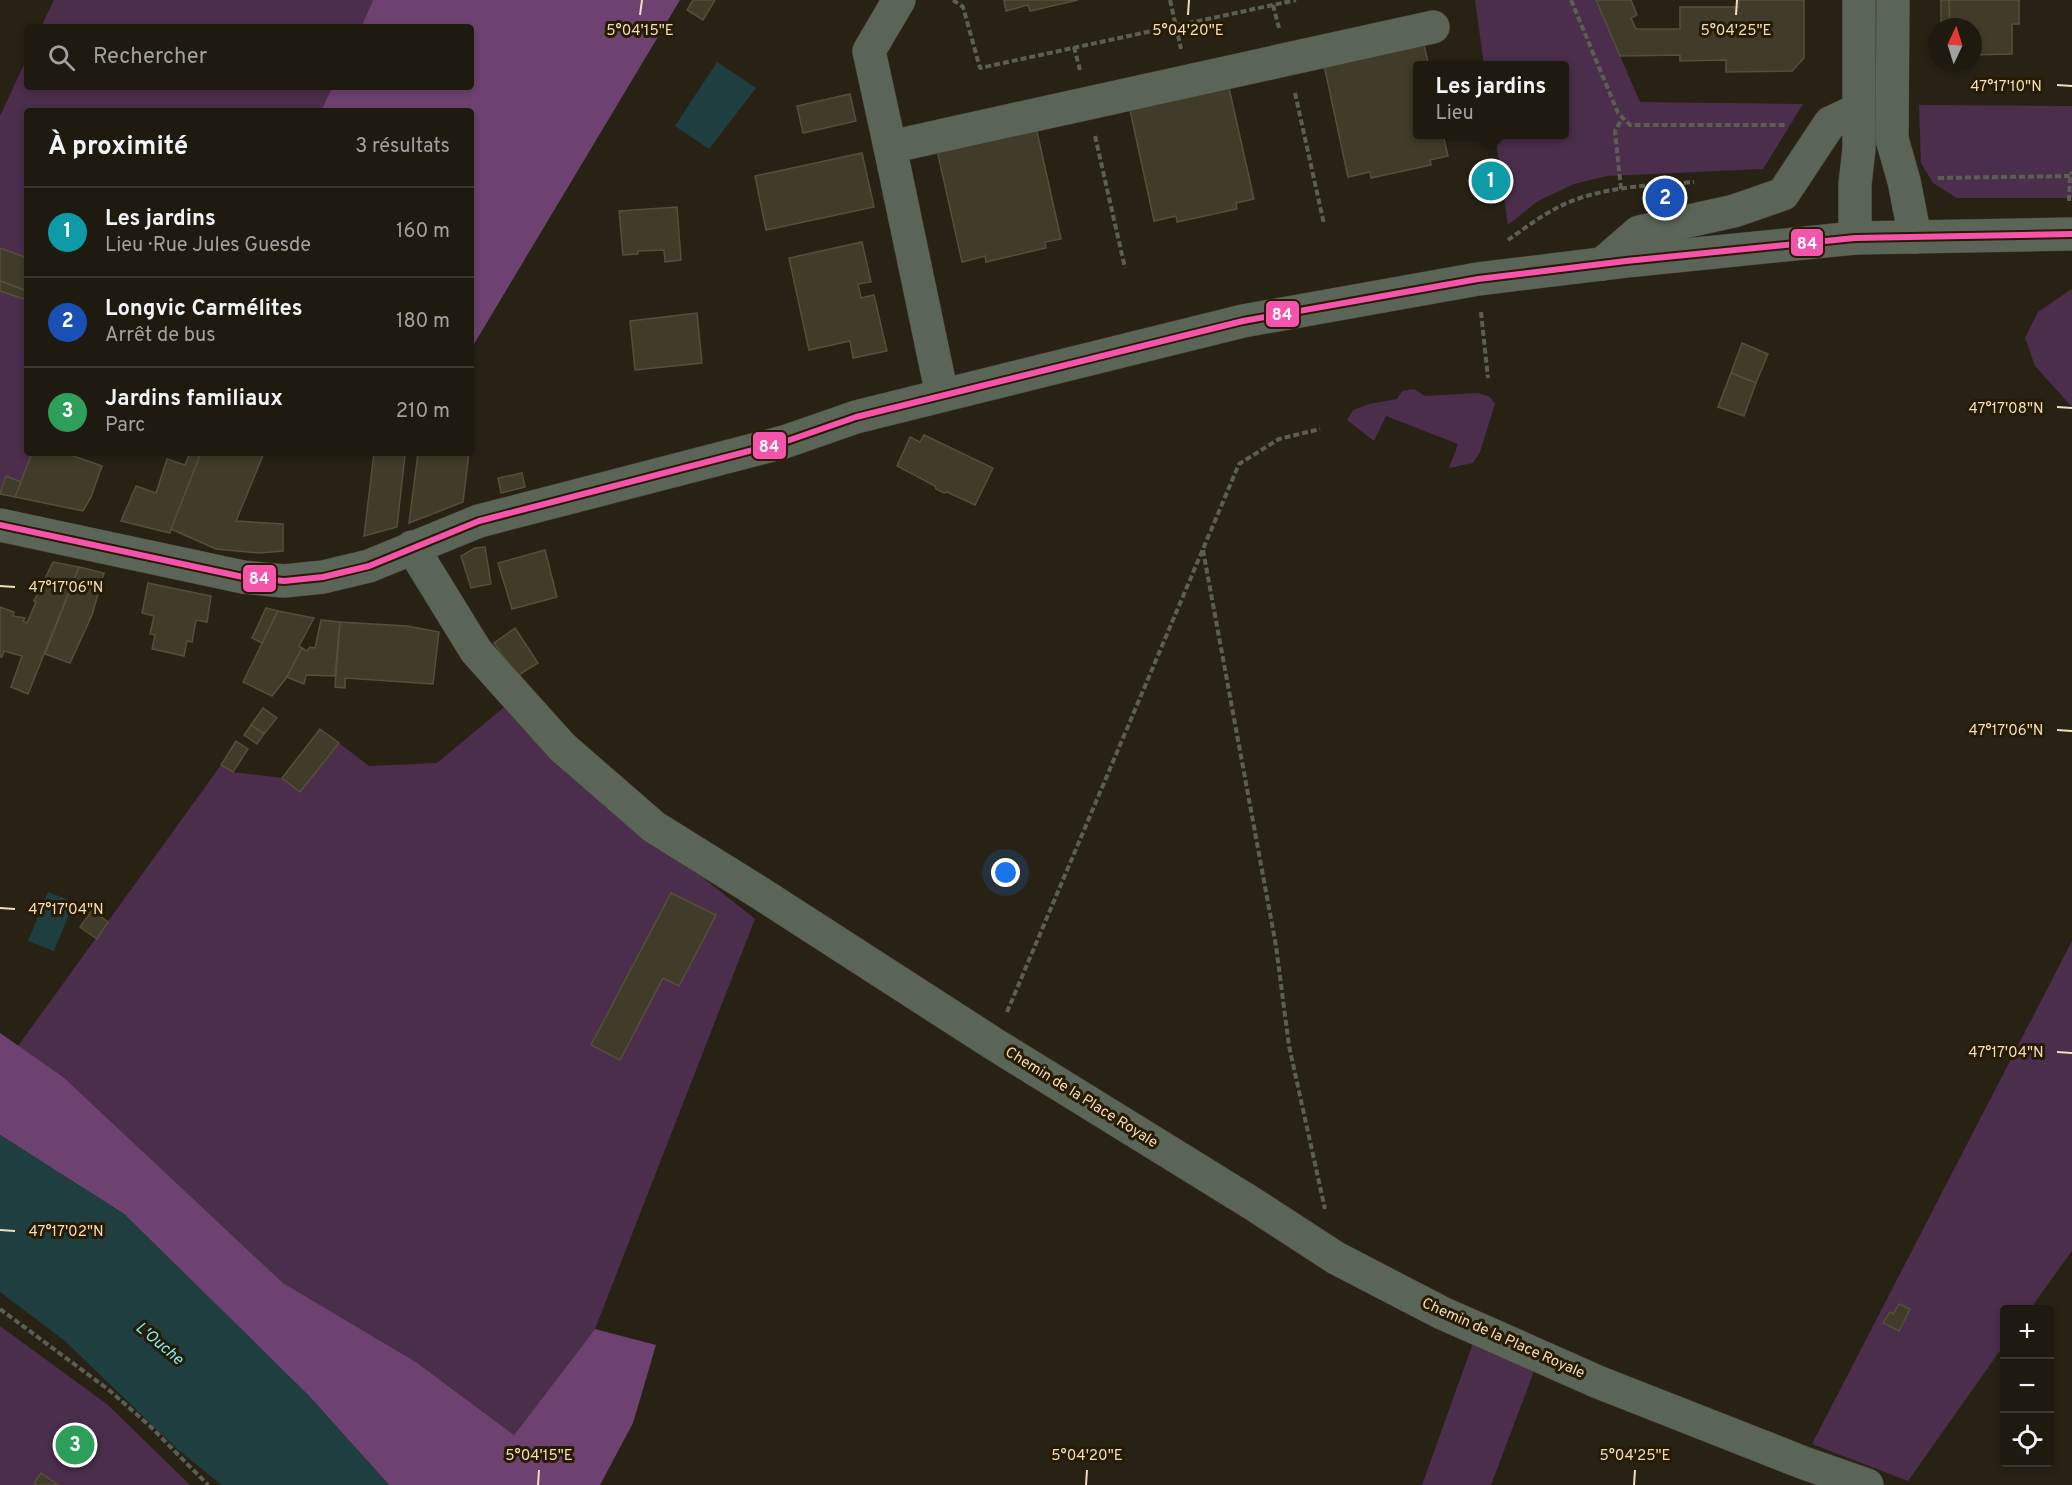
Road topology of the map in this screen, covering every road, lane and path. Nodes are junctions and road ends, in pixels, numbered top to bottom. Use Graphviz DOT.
graph roads {
  1 [pos="899,0"];
  2 [pos="953,0"];
  3 [pos="1170,0"];
  4 [pos="1296,0"];
  5 [pos="1571,0"];
  6 [pos="1858,0"];
  7 [pos="1893,0"];
  8 [pos="1273,5"];
  9 [pos="1175,26"];
  10 [pos="1433,27"];
  11 [pos="1074,47"];
  12 [pos="1287,59"];
  13 [pos="1188,81"];
  14 [pos="1088,104"];
  15 [pos="1858,110"];
  16 [pos="1623,117"];
  17 [pos="1789,125"];
  18 [pos="890,147"];
  19 [pos="1621,189"];
  20 [pos="1324,224"];
  21 [pos="2072,234"];
  22 [pos="1915,237"];
  23 [pos="1855,238"];
  24 [pos="1602,264"];
  25 [pos="1125,268"];
  26 [pos="942,395"];
  27 [pos="1320,429"];
  28 [pos="0,525"];
  29 [pos="412,547"];
  30 [pos="1203,550"];
  31 [pos="994,1044"];
  32 [pos="1336,1258"];
  33 [pos="0,1309"];
  34 [pos="208,1485"];
  35 [pos="1867,1485"];
  1 -- 18 [label="street"];
  2 -- 11 [label="path"];
  3 -- 9 [label="path"];
  4 -- 8 [label="path"];
  5 -- 16 [label="path"];
  6 -- 15 [label="street"];
  7 -- 22 [label="street"];
  8 -- 9 [label="path"];
  8 -- 12 [label="path"];
  9 -- 11 [label="path"];
  9 -- 13 [label="path"];
  10 -- 12 [label="street"];
  11 -- 14 [label="path"];
  12 -- 13 [label="street"];
  12 -- 20 [label="path"];
  13 -- 14 [label="street"];
  14 -- 18 [label="street"];
  14 -- 25 [label="path"];
  15 -- 23 [label="street"];
  15 -- 24 [label="street"];
  16 -- 17 [label="path"];
  16 -- 19 [label="path"];
  18 -- 26 [label="street"];
  21 -- 22 [label="street"];
  22 -- 23 [label="street"];
  23 -- 24 [label="street"];
  24 -- 26 [label="street"];
  26 -- 29 [label="street"];
  27 -- 30 [label="path"];
  28 -- 29 [label="street"];
  29 -- 31 [label="street, Chemin de la Place Royale"];
  30 -- 31 [label="path"];
  30 -- 32 [label="path"];
  31 -- 32 [label="street, Chemin de la Place Royale"];
  32 -- 35 [label="street, Chemin de la Place Royale"];
  33 -- 34 [label="path"];
}
